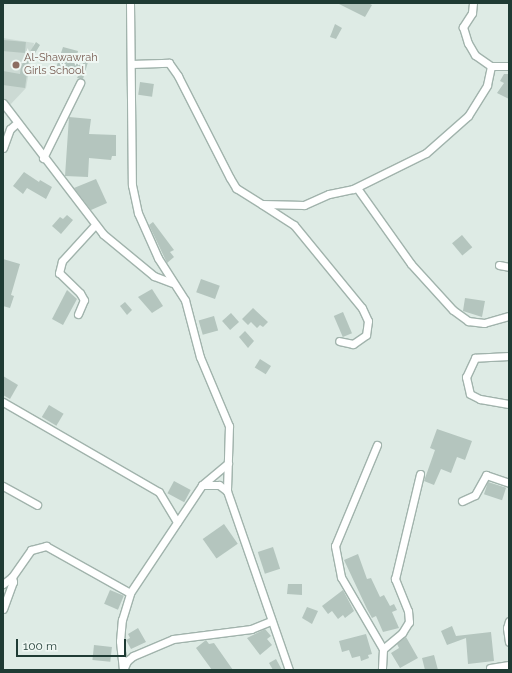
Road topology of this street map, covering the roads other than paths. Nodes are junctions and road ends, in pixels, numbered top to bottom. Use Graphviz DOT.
graph roads {
  1 [pos="130,3"];
  2 [pos="473,3"];
  3 [pos="131,64"];
  4 [pos="491,66"];
  5 [pos="509,66"];
  6 [pos="80,83"];
  7 [pos="3,103"];
  8 [pos="17,123"];
  9 [pos="3,148"];
  10 [pos="43,158"];
  11 [pos="357,188"];
  12 [pos="262,204"];
  13 [pos="95,225"];
  14 [pos="499,265"];
  15 [pos="509,267"];
  16 [pos="172,283"];
  17 [pos="78,314"];
  18 [pos="509,316"];
  19 [pos="339,341"];
  20 [pos="509,356"];
  21 [pos="3,402"];
  22 [pos="509,404"];
  23 [pos="376,445"];
  24 [pos="228,463"];
  25 [pos="420,474"];
  26 [pos="509,483"];
  27 [pos="202,485"];
  28 [pos="3,486"];
  29 [pos="227,491"];
  30 [pos="462,501"];
  31 [pos="37,505"];
  32 [pos="177,522"];
  33 [pos="12,576"];
  34 [pos="3,584"];
  35 [pos="130,593"];
  36 [pos="3,609"];
  37 [pos="271,621"];
  38 [pos="509,621"];
  39 [pos="509,642"];
  40 [pos="383,649"];
  41 [pos="509,665"];
  42 [pos="490,668"];
  43 [pos="123,670"];
  44 [pos="289,670"];
  45 [pos="382,670"];
  1 -- 3 [label="street"];
  2 -- 4 [label="street"];
  3 -- 12 [label="street"];
  3 -- 16 [label="street"];
  4 -- 5 [label="street"];
  4 -- 11 [label="street"];
  6 -- 10 [label="street"];
  7 -- 8 [label="street"];
  8 -- 9 [label="street"];
  8 -- 10 [label="street"];
  10 -- 13 [label="street"];
  11 -- 12 [label="street"];
  11 -- 18 [label="street"];
  12 -- 19 [label="street"];
  13 -- 16 [label="street"];
  13 -- 17 [label="street"];
  14 -- 15 [label="street"];
  16 -- 24 [label="street"];
  20 -- 22 [label="street"];
  21 -- 32 [label="street"];
  23 -- 40 [label="street"];
  24 -- 27 [label="street"];
  24 -- 29 [label="street"];
  25 -- 40 [label="street"];
  26 -- 30 [label="street"];
  27 -- 29 [label="street"];
  27 -- 32 [label="street"];
  28 -- 31 [label="street"];
  29 -- 37 [label="street"];
  32 -- 35 [label="street"];
  33 -- 34 [label="street"];
  33 -- 35 [label="street"];
  33 -- 36 [label="street"];
  35 -- 43 [label="street"];
  37 -- 43 [label="street"];
  37 -- 44 [label="street"];
  38 -- 39 [label="street"];
  40 -- 45 [label="street"];
  41 -- 42 [label="street"];
}
